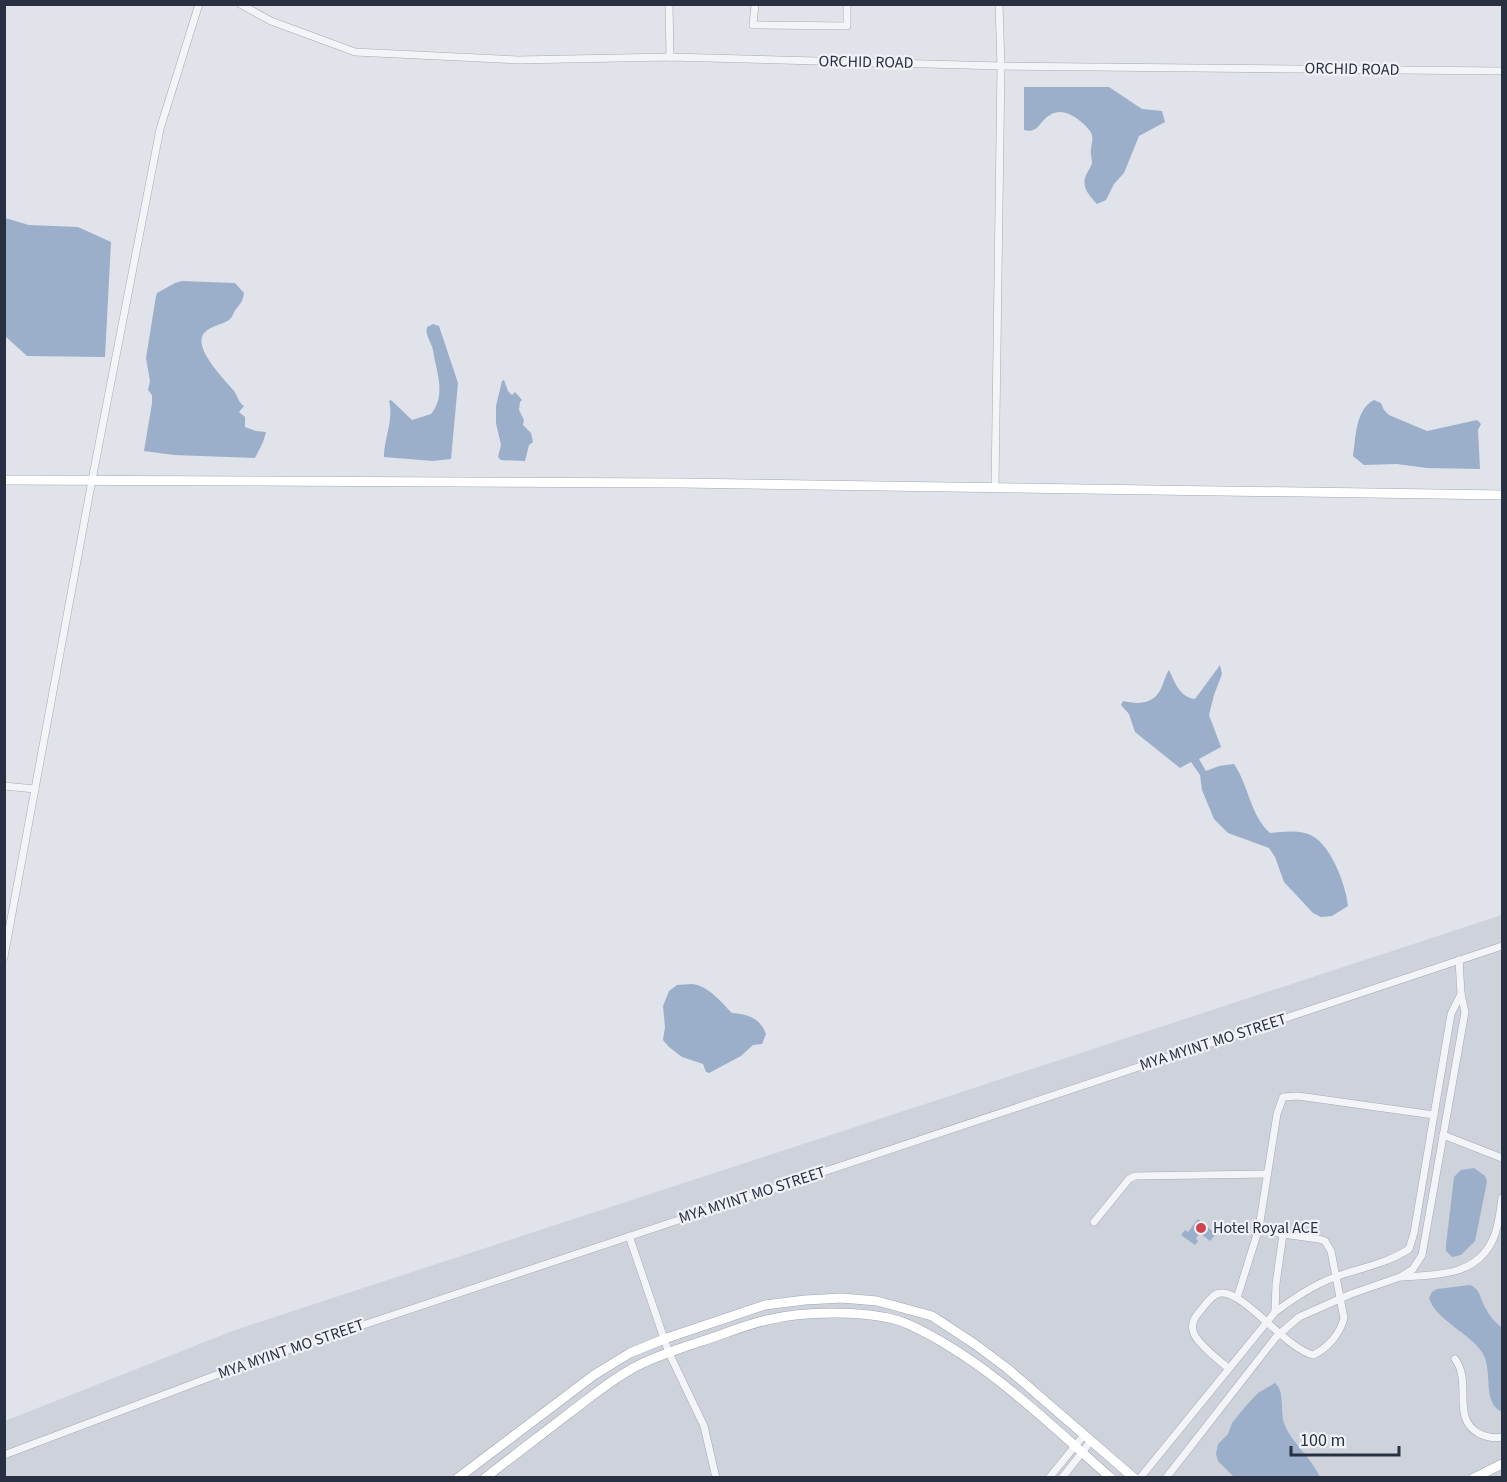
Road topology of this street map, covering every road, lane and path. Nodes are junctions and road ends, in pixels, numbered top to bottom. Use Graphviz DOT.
graph roads {
  1 [pos="199,4"];
  2 [pos="240,4"];
  3 [pos="669,4"];
  4 [pos="755,4"];
  5 [pos="847,4"];
  6 [pos="999,4"];
  7 [pos="670,57"];
  8 [pos="1001,66"];
  9 [pos="1503,71"];
  10 [pos="4,480"];
  11 [pos="92,480"];
  12 [pos="995,488"];
  13 [pos="1503,495"];
  14 [pos="4,786"];
  15 [pos="35,789"];
  16 [pos="1503,946"];
  17 [pos="4,957"];
  18 [pos="1459,960"];
  19 [pos="1461,994"];
  20 [pos="1434,1115"];
  21 [pos="1443,1135"];
  22 [pos="1503,1158"];
  23 [pos="1267,1174"];
  24 [pos="1503,1198"];
  25 [pos="1094,1222"];
  26 [pos="1259,1228"];
  27 [pos="1283,1234"];
  28 [pos="629,1236"];
  29 [pos="1337,1276"];
  30 [pos="1400,1277"];
  31 [pos="1238,1298"];
  32 [pos="1341,1298"];
  33 [pos="1275,1312"];
  34 [pos="1266,1322"];
  35 [pos="1279,1334"];
  36 [pos="664,1339"];
  37 [pos="669,1353"];
  38 [pos="1455,1359"];
  39 [pos="1228,1368"];
  40 [pos="1503,1437"];
  41 [pos="1088,1438"];
  42 [pos="1078,1450"];
  43 [pos="4,1455"];
  44 [pos="1503,1464"];
  45 [pos="458,1478"];
  46 [pos="485,1478"];
  47 [pos="716,1478"];
  48 [pos="1049,1478"];
  49 [pos="1062,1478"];
  50 [pos="1111,1478"];
  51 [pos="1134,1478"];
  52 [pos="1140,1478"];
  53 [pos="1166,1478"];
  54 [pos="1474,1478"];
  1 -- 11 [label="street"];
  2 -- 7 [label="street, ORCHID ROAD"];
  3 -- 7 [label="street"];
  4 -- 5 [label="street"];
  6 -- 8 [label="street"];
  7 -- 8 [label="street, ORCHID ROAD"];
  8 -- 9 [label="street, ORCHID ROAD"];
  8 -- 12 [label="street"];
  10 -- 11 [label="main road"];
  11 -- 12 [label="main road"];
  11 -- 15 [label="street"];
  12 -- 13 [label="main road"];
  14 -- 15 [label="street"];
  15 -- 17 [label="street"];
  16 -- 18 [label="street, MYA MYINT MO STREET"];
  18 -- 19 [label="street"];
  18 -- 28 [label="street, MYA MYINT MO STREET"];
  19 -- 20 [label="street"];
  19 -- 21 [label="street"];
  20 -- 23 [label="street"];
  20 -- 29 [label="street"];
  21 -- 22 [label="street"];
  21 -- 30 [label="street"];
  23 -- 25 [label="street"];
  23 -- 26 [label="street"];
  24 -- 30 [label="street"];
  26 -- 27 [label="street"];
  26 -- 31 [label="street"];
  27 -- 29 [label="street"];
  27 -- 33 [label="street"];
  28 -- 36 [label="street"];
  28 -- 43 [label="street, MYA MYINT MO STREET"];
  29 -- 32 [label="street"];
  29 -- 33 [label="street"];
  30 -- 32 [label="street"];
  31 -- 34 [label="street"];
  31 -- 39 [label="street"];
  32 -- 35 [label="street"];
  32 -- 35 [label="street"];
  33 -- 34 [label="street"];
  34 -- 35 [label="street"];
  34 -- 39 [label="street"];
  35 -- 53 [label="street"];
  36 -- 37 [label="street"];
  36 -- 41 [label="main road"];
  36 -- 45 [label="main road"];
  37 -- 42 [label="main road"];
  37 -- 46 [label="main road"];
  37 -- 47 [label="street"];
  38 -- 40 [label="street"];
  39 -- 52 [label="street"];
  41 -- 42 [label="street"];
  41 -- 51 [label="main road"];
  42 -- 48 [label="street"];
  42 -- 49 [label="street"];
  42 -- 50 [label="main road"];
  44 -- 54 [label="main road"];
}
